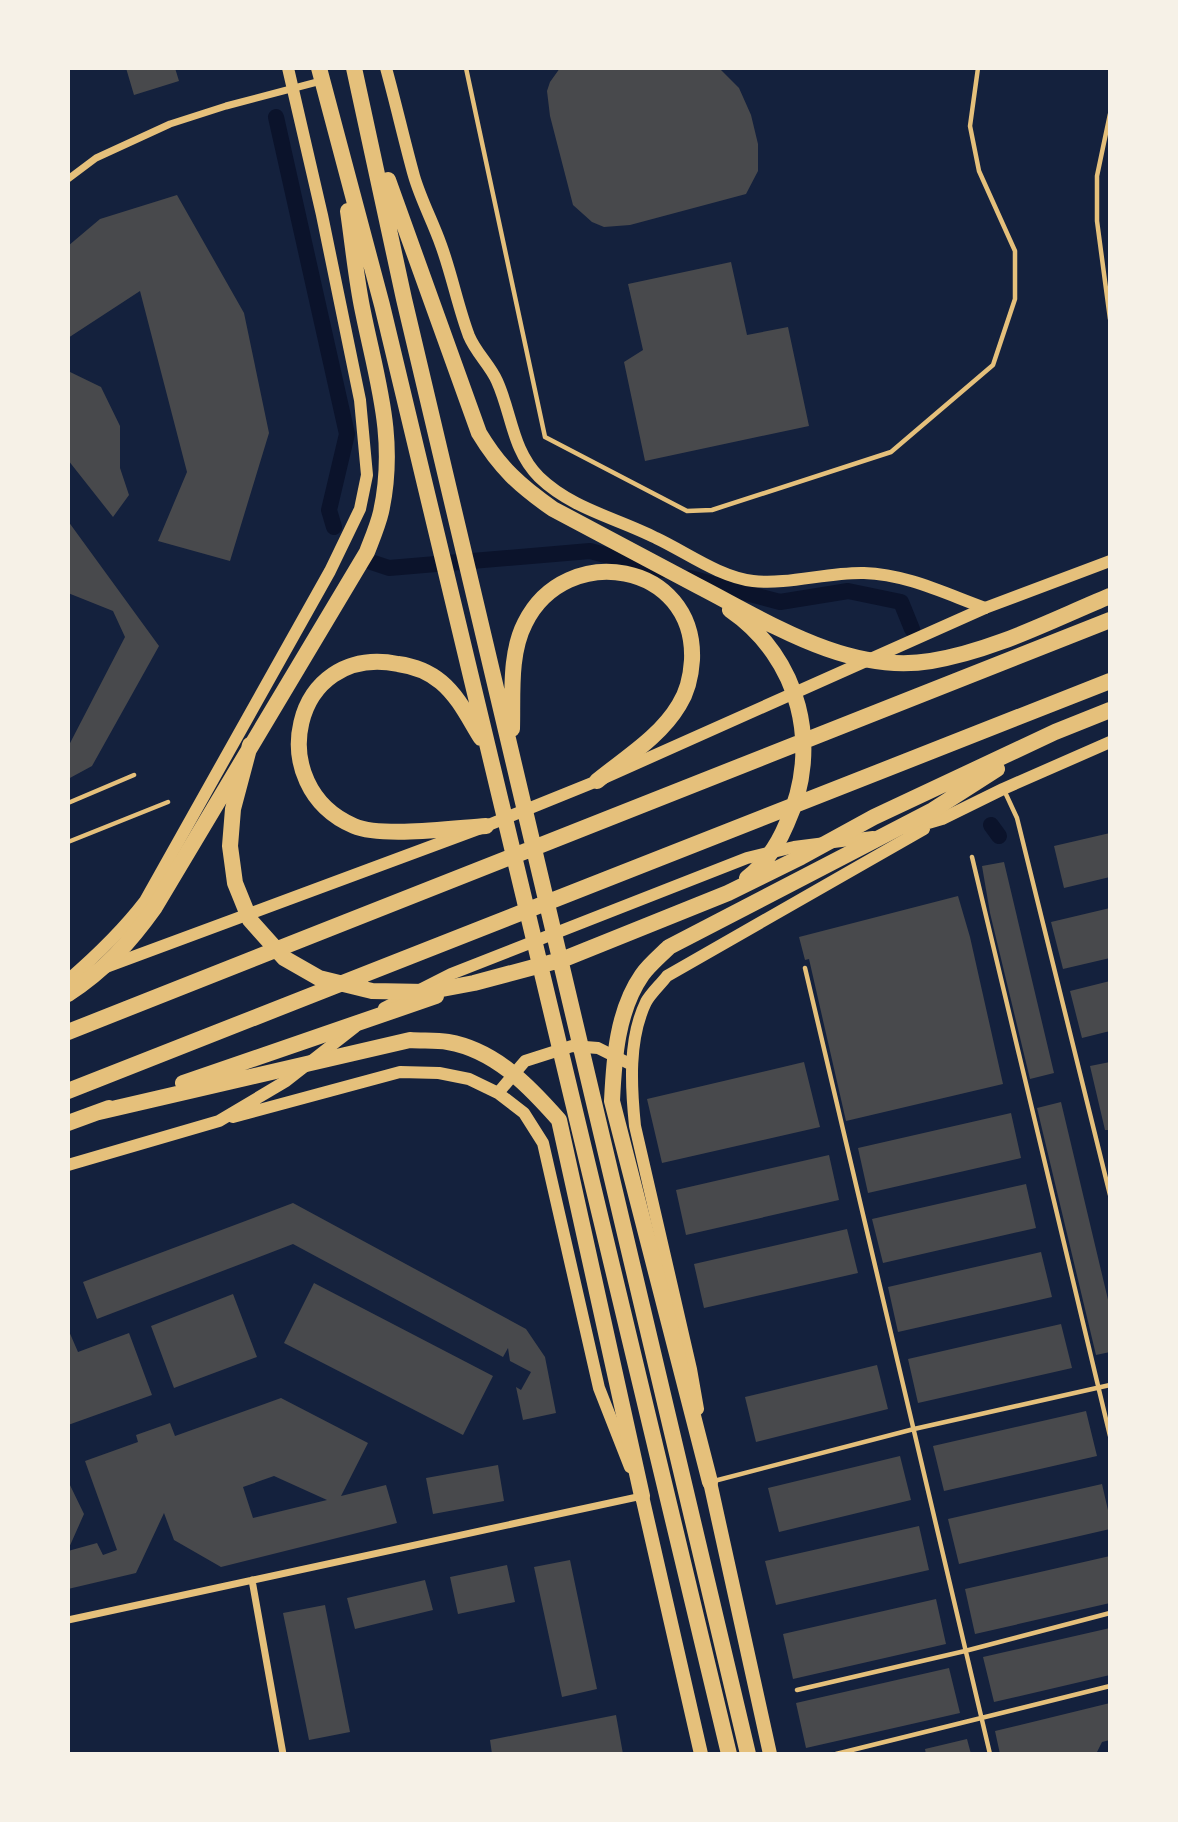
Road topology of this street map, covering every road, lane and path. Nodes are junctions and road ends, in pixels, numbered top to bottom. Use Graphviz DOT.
graph roads {
  1 [pos="288,68"];
  2 [pos="354,68"];
  3 [pos="386,68"];
  4 [pos="466,68"];
  5 [pos="978,68"];
  6 [pos="320,75"];
  7 [pos="292,88"];
  8 [pos="1110,114"];
  9 [pos="370,133"];
  10 [pos="336,136"];
  11 [pos="68,178"];
  12 [pos="1110,319"];
  13 [pos="1110,561"];
  14 [pos="678,575"];
  15 [pos="1110,597"];
  16 [pos="985,608"];
  17 [pos="1110,620"];
  18 [pos="1110,681"];
  19 [pos="1110,710"];
  20 [pos="1055,732"];
  21 [pos="1110,742"];
  22 [pos="250,745"];
  23 [pos="511,749"];
  24 [pos="489,752"];
  25 [pos="134,775"];
  26 [pos="597,781"];
  27 [pos="1003,789"];
  28 [pos="168,802"];
  29 [pos="68,803"];
  30 [pos="942,819"];
  31 [pos="486,826"];
  32 [pos="68,842"];
  33 [pos="972,857"];
  34 [pos="728,893"];
  35 [pos="805,968"];
  36 [pos="68,980"];
  37 [pos="474,983"];
  38 [pos="68,994"];
  39 [pos="68,1032"];
  40 [pos="632,1065"];
  41 [pos="68,1091"];
  42 [pos="498,1093"];
  43 [pos="612,1101"];
  44 [pos="99,1112"];
  45 [pos="559,1120"];
  46 [pos="219,1121"];
  47 [pos="68,1123"];
  48 [pos="68,1165"];
  49 [pos="613,1177"];
  50 [pos="592,1180"];
  51 [pos="1110,1195"];
  52 [pos="624,1227"];
  53 [pos="604,1228"];
  54 [pos="659,1282"];
  55 [pos="598,1298"];
  56 [pos="1110,1385"];
  57 [pos="1098,1388"];
  58 [pos="914,1429"];
  59 [pos="1110,1436"];
  60 [pos="710,1482"];
  61 [pos="642,1496"];
  62 [pos="252,1580"];
  63 [pos="1110,1613"];
  64 [pos="68,1620"];
  65 [pos="965,1651"];
  66 [pos="1110,1686"];
  67 [pos="797,1690"];
  68 [pos="982,1719"];
  69 [pos="283,1754"];
  70 [pos="701,1754"];
  71 [pos="729,1754"];
  72 [pos="748,1754"];
  73 [pos="770,1754"];
  74 [pos="836,1754"];
  75 [pos="990,1754"];
  1 -- 7 [label="main road"];
  2 -- 9 [label="highway"];
  3 -- 16 [label="main road"];
  4 -- 5 [label="lane"];
  6 -- 7 [label="street"];
  6 -- 10 [label="highway"];
  7 -- 11 [label="street"];
  7 -- 36 [label="main road"];
  8 -- 12 [label="lane"];
  9 -- 14 [label="highway"];
  9 -- 23 [label="highway"];
  10 -- 22 [label="highway"];
  10 -- 24 [label="highway"];
  13 -- 16 [label="main road"];
  14 -- 15 [label="highway"];
  14 -- 34 [label="highway"];
  16 -- 26 [label="main road"];
  17 -- 39 [label="highway"];
  18 -- 41 [label="highway"];
  19 -- 20 [label="highway"];
  20 -- 34 [label="highway"];
  20 -- 43 [label="highway"];
  21 -- 27 [label="main road"];
  22 -- 37 [label="highway"];
  22 -- 38 [label="highway"];
  23 -- 26 [label="highway"];
  23 -- 49 [label="highway"];
  24 -- 31 [label="highway"];
  24 -- 50 [label="highway"];
  25 -- 29 [label="lane"];
  26 -- 31 [label="main road"];
  27 -- 30 [label="main road"];
  27 -- 51 [label="lane"];
  28 -- 32 [label="lane"];
  30 -- 40 [label="main road"];
  30 -- 46 [label="main road"];
  31 -- 36 [label="main road"];
  33 -- 57 [label="lane"];
  34 -- 37 [label="highway"];
  35 -- 58 [label="lane"];
  37 -- 44 [label="highway"];
  40 -- 42 [label="main road"];
  40 -- 60 [label="main road"];
  42 -- 46 [label="main road"];
  42 -- 61 [label="main road"];
  43 -- 49 [label="highway"];
  43 -- 54 [label="highway"];
  44 -- 45 [label="highway"];
  44 -- 47 [label="highway"];
  45 -- 50 [label="highway"];
  45 -- 55 [label="highway"];
  46 -- 48 [label="main road"];
  49 -- 52 [label="highway"];
  50 -- 53 [label="highway"];
  52 -- 54 [label="highway"];
  52 -- 72 [label="highway"];
  53 -- 55 [label="highway"];
  53 -- 71 [label="highway"];
  54 -- 60 [label="highway"];
  55 -- 61 [label="highway"];
  56 -- 57 [label="lane"];
  57 -- 58 [label="lane"];
  57 -- 59 [label="lane"];
  58 -- 60 [label="lane"];
  58 -- 65 [label="lane"];
  60 -- 73 [label="main road"];
  61 -- 62 [label="street"];
  61 -- 70 [label="main road"];
  62 -- 64 [label="street"];
  62 -- 69 [label="street"];
  63 -- 65 [label="lane"];
  65 -- 67 [label="lane"];
  65 -- 68 [label="lane"];
  66 -- 68 [label="lane"];
  68 -- 74 [label="lane"];
  68 -- 75 [label="lane"];
}
